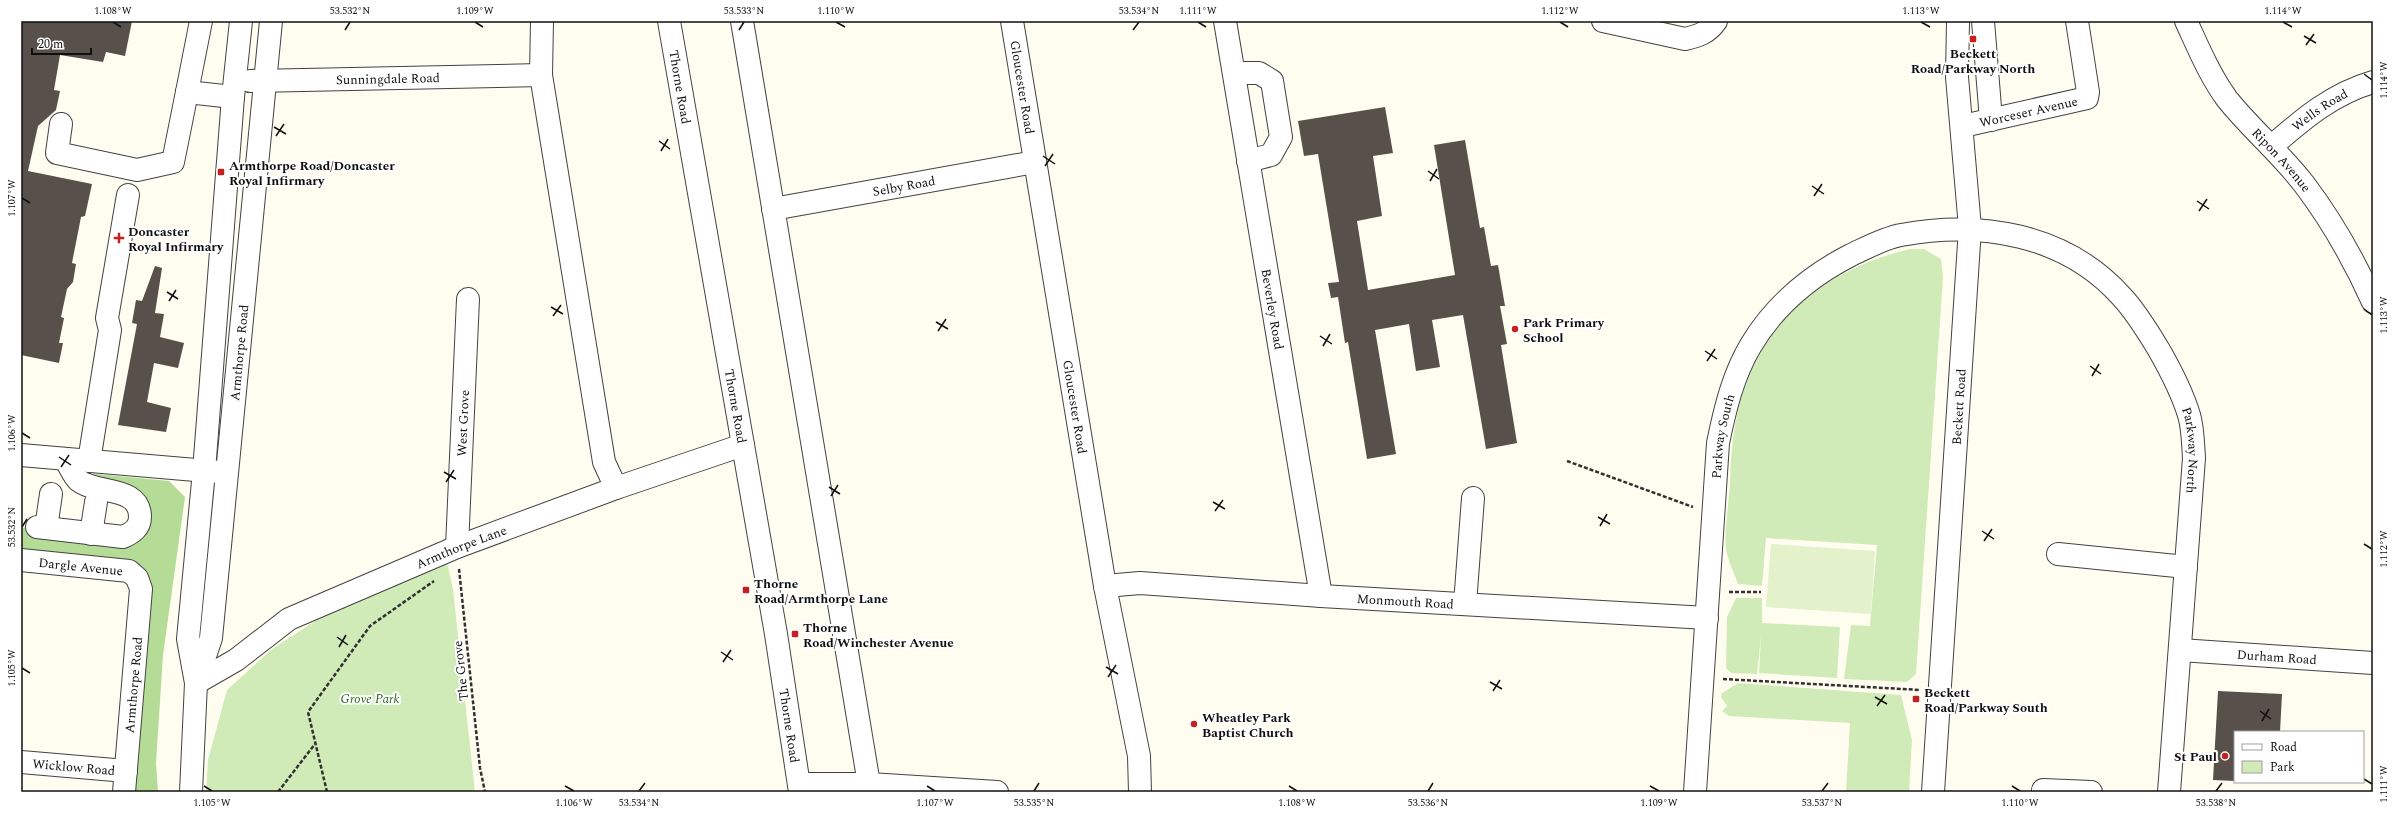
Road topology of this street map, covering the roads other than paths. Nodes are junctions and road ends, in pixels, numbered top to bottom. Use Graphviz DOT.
graph roads {
  1 [pos="201,21"];
  2 [pos="241,21"];
  3 [pos="271,21"];
  4 [pos="542,21"];
  5 [pos="669,21"];
  6 [pos="742,21"];
  7 [pos="1012,21"];
  8 [pos="1225,21"];
  9 [pos="1603,21"];
  10 [pos="1716,21"];
  11 [pos="1958,21"];
  12 [pos="1983,21"];
  13 [pos="2077,21"];
  14 [pos="2186,21"];
  15 [pos="1234,73"];
  16 [pos="541,75"];
  17 [pos="264,81"];
  18 [pos="2373,82"];
  19 [pos="234,89"];
  20 [pos="188,92"];
  21 [pos="1992,120"];
  22 [pos="61,124"];
  23 [pos="1963,126"];
  24 [pos="2272,146"];
  25 [pos="1248,161"];
  26 [pos="1035,162"];
  27 [pos="128,195"];
  28 [pos="773,209"];
  29 [pos="1970,228"];
  30 [pos="468,299"];
  31 [pos="2373,302"];
  32 [pos="743,445"];
  33 [pos="21,455"];
  34 [pos="64,459"];
  35 [pos="89,460"];
  36 [pos="204,471"];
  37 [pos="227,473"];
  38 [pos="616,488"];
  39 [pos="51,494"];
  40 [pos="1473,498"];
  41 [pos="96,502"];
  42 [pos="91,534"];
  43 [pos="457,547"];
  44 [pos="2058,554"];
  45 [pos="21,560"];
  46 [pos="2186,567"];
  47 [pos="137,578"];
  48 [pos="1105,586"];
  49 [pos="1320,596"];
  50 [pos="1465,604"];
  51 [pos="1707,618"];
  52 [pos="2180,650"];
  53 [pos="2373,663"];
  54 [pos="196,683"];
  55 [pos="21,762"];
  56 [pos="125,781"];
  57 [pos="869,784"];
  58 [pos="799,788"];
  59 [pos="2043,790"];
  60 [pos="962,791"];
  61 [pos="191,792"];
  62 [pos="997,792"];
  63 [pos="1140,792"];
  64 [pos="1695,792"];
  65 [pos="1933,792"];
  66 [pos="2091,792"];
  67 [pos="2169,792"];
  1 -- 20 [label="street"];
  2 -- 19 [label="street, Armthorpe Road"];
  3 -- 17 [label="street, Armthorpe Road"];
  4 -- 16 [label="street"];
  5 -- 32 [label="street, Thorne Road"];
  6 -- 28 [label="street"];
  7 -- 26 [label="street, Gloucester Road"];
  8 -- 15 [label="street, Beverley Road"];
  9 -- 10 [label="street"];
  11 -- 23 [label="street, Beckett Road"];
  12 -- 21 [label="street"];
  13 -- 21 [label="street, Worceser Avenue"];
  14 -- 24 [label="street, Ripon Avenue"];
  15 -- 25 [label="street, Beverley Road"];
  15 -- 25 [label="street"];
  16 -- 17 [label="street, Sunningdale Road"];
  16 -- 38 [label="street"];
  17 -- 19 [label="street, Sunningdale Road"];
  17 -- 37 [label="street, Armthorpe Road"];
  18 -- 24 [label="street, Wells Road"];
  19 -- 20 [label="street, Sunningdale Road"];
  19 -- 36 [label="street, Armthorpe Road"];
  20 -- 22 [label="street"];
  21 -- 23 [label="street, Worceser Avenue"];
  23 -- 29 [label="street, Beckett Road"];
  24 -- 31 [label="street, Ripon Avenue"];
  25 -- 49 [label="street, Beverley Road"];
  26 -- 28 [label="street, Selby Road"];
  26 -- 48 [label="street, Gloucester Road"];
  27 -- 35 [label="street"];
  28 -- 57 [label="street"];
  29 -- 46 [label="street, Parkway North"];
  29 -- 51 [label="street, Parkway South"];
  29 -- 65 [label="street, Beckett Road"];
  30 -- 43 [label="street, West Grove"];
  32 -- 38 [label="street, Armthorpe Lane"];
  32 -- 58 [label="street, Thorne Road"];
  33 -- 34 [label="street"];
  34 -- 35 [label="street"];
  34 -- 42 [label="street"];
  35 -- 36 [label="street"];
  36 -- 37 [label="street"];
  36 -- 54 [label="street, Armthorpe Road"];
  37 -- 54 [label="street, Armthorpe Road"];
  38 -- 43 [label="street, Armthorpe Lane"];
  39 -- 42 [label="street"];
  40 -- 50 [label="street"];
  41 -- 42 [label="street"];
  43 -- 54 [label="street, Armthorpe Lane"];
  44 -- 46 [label="street"];
  45 -- 47 [label="street, Dargle Avenue"];
  46 -- 52 [label="street, Parkway North"];
  47 -- 56 [label="street, Armthorpe Road"];
  48 -- 49 [label="street, Monmouth Road"];
  48 -- 63 [label="street, Gloucester Road"];
  49 -- 50 [label="street, Monmouth Road"];
  50 -- 51 [label="street, Monmouth Road"];
  51 -- 64 [label="street, Parkway South"];
  52 -- 53 [label="street, Durham Road"];
  52 -- 67 [label="street, Parkway North"];
  54 -- 61 [label="street, Armthorpe Road"];
  55 -- 56 [label="street, Wicklow Road"];
  57 -- 58 [label="street"];
  57 -- 60 [label="street"];
  59 -- 66 [label="street"];
  60 -- 62 [label="street"];
}
